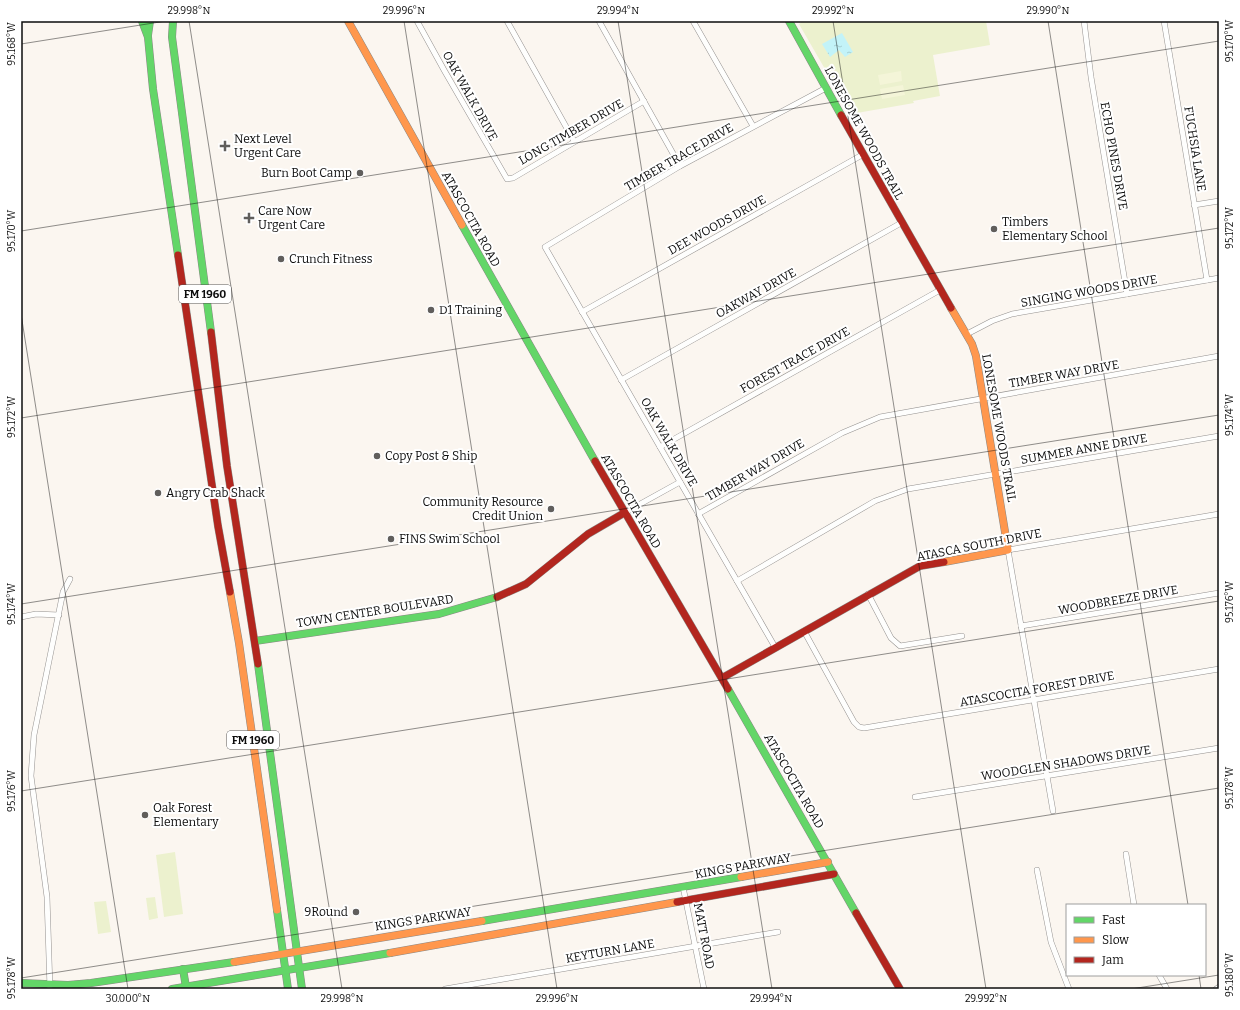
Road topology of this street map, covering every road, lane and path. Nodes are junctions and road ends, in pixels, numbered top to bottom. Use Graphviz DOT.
graph roads {
  1 [pos="142,21"];
  2 [pos="150,21"];
  3 [pos="168,21"];
  4 [pos="173,21"];
  5 [pos="348,21"];
  6 [pos="417,21"];
  7 [pos="507,21"];
  8 [pos="599,21"];
  9 [pos="693,21"];
  10 [pos="789,21"];
  11 [pos="1084,21"];
  12 [pos="1164,21"];
  13 [pos="172,37"];
  14 [pos="148,38"];
  15 [pos="826,88"];
  16 [pos="644,101"];
  17 [pos="753,126"];
  18 [pos="574,141"];
  19 [pos="862,155"];
  20 [pos="680,166"];
  21 [pos="507,179"];
  22 [pos="1219,201"];
  23 [pos="1194,205"];
  24 [pos="901,223"];
  25 [pos="545,247"];
  26 [pos="1219,278"];
  27 [pos="1207,280"];
  28 [pos="940,290"];
  29 [pos="1127,294"];
  30 [pos="582,312"];
  31 [pos="967,334"];
  32 [pos="1219,356"];
  33 [pos="621,380"];
  34 [pos="983,398"];
  35 [pos="1219,436"];
  36 [pos="660,447"];
  37 [pos="996,474"];
  38 [pos="680,482"];
  39 [pos="624,513"];
  40 [pos="698,514"];
  41 [pos="1219,514"];
  42 [pos="1008,550"];
  43 [pos="70,579"];
  44 [pos="737,581"];
  45 [pos="1219,593"];
  46 [pos="868,594"];
  47 [pos="59,615"];
  48 [pos="21,616"];
  49 [pos="1021,626"];
  50 [pos="804,631"];
  51 [pos="962,636"];
  52 [pos="255,641"];
  53 [pos="775,647"];
  54 [pos="1219,668"];
  55 [pos="722,678"];
  56 [pos="1034,700"];
  57 [pos="1219,748"];
  58 [pos="1047,776"];
  59 [pos="915,798"];
  60 [pos="1053,811"];
  61 [pos="1126,854"];
  62 [pos="828,862"];
  63 [pos="1037,870"];
  64 [pos="834,874"];
  65 [pos="683,888"];
  66 [pos="687,900"];
  67 [pos="1134,904"];
  68 [pos="778,932"];
  69 [pos="696,946"];
  70 [pos="297,952"];
  71 [pos="283,955"];
  72 [pos="299,968"];
  73 [pos="183,969"];
  74 [pos="286,970"];
  75 [pos="1160,976"];
  76 [pos="21,983"];
  77 [pos="50,986"];
  78 [pos="186,987"];
  79 [pos="1219,987"];
  80 [pos="172,989"];
  81 [pos="288,989"];
  82 [pos="302,989"];
  83 [pos="445,989"];
  84 [pos="704,989"];
  85 [pos="900,989"];
  86 [pos="1069,989"];
  87 [pos="1168,989"];
  88 [pos="1216,989"];
  1 -- 14 [label="main road, FM 1960 / FM 1960"];
  2 -- 14 [label="main road"];
  3 -- 13 [label="main road"];
  4 -- 13 [label="main road, FM 1960 / FM 1960"];
  5 -- 39 [label="main road, ATASCOCITA ROAD"];
  6 -- 21 [label="street, OAK WALK DRIVE"];
  7 -- 18 [label="street"];
  8 -- 16 [label="street"];
  9 -- 17 [label="street"];
  10 -- 15 [label="main road, LONESOME WOODS TRAIL"];
  11 -- 29 [label="street, ECHO PINES DRIVE"];
  12 -- 23 [label="street, FUCHSIA LANE"];
  13 -- 52 [label="main road, FM 1960 / FM 1960"];
  14 -- 71 [label="main road, FM 1960 / FM 1960"];
  15 -- 17 [label="street, TIMBER TRACE DRIVE"];
  15 -- 19 [label="main road, LONESOME WOODS TRAIL"];
  16 -- 18 [label="street, LONG TIMBER DRIVE"];
  16 -- 20 [label="street"];
  17 -- 20 [label="street, TIMBER TRACE DRIVE"];
  18 -- 21 [label="street, LONG TIMBER DRIVE"];
  19 -- 24 [label="main road, LONESOME WOODS TRAIL"];
  19 -- 30 [label="street, DEE WOODS DRIVE"];
  20 -- 25 [label="street, TIMBER TRACE DRIVE"];
  22 -- 23 [label="street"];
  23 -- 27 [label="street, FUCHSIA LANE"];
  24 -- 28 [label="main road, LONESOME WOODS TRAIL"];
  24 -- 33 [label="street, OAKWAY DRIVE"];
  25 -- 30 [label="street, OAK WALK DRIVE"];
  26 -- 27 [label="street, SINGING WOODS DRIVE"];
  27 -- 29 [label="street, SINGING WOODS DRIVE"];
  28 -- 31 [label="main road, LONESOME WOODS TRAIL"];
  28 -- 36 [label="street, FOREST TRACE DRIVE"];
  29 -- 31 [label="street, SINGING WOODS DRIVE"];
  30 -- 33 [label="street, OAK WALK DRIVE"];
  31 -- 34 [label="main road, LONESOME WOODS TRAIL"];
  32 -- 34 [label="street, TIMBER WAY DRIVE"];
  33 -- 36 [label="street, OAK WALK DRIVE"];
  34 -- 37 [label="main road, LONESOME WOODS TRAIL"];
  34 -- 40 [label="street, TIMBER WAY DRIVE"];
  35 -- 37 [label="street, SUMMER ANNE DRIVE"];
  36 -- 38 [label="street, OAK WALK DRIVE"];
  37 -- 42 [label="main road, LONESOME WOODS TRAIL"];
  37 -- 44 [label="street, SUMMER ANNE DRIVE"];
  38 -- 39 [label="street, TOWN CENTER BOULEVARD"];
  38 -- 40 [label="street, OAK WALK DRIVE"];
  39 -- 52 [label="main road, TOWN CENTER BOULEVARD"];
  39 -- 55 [label="main road, ATASCOCITA ROAD"];
  40 -- 44 [label="street, OAK WALK DRIVE"];
  41 -- 42 [label="street, ATASCA SOUTH DRIVE"];
  42 -- 46 [label="main road, ATASCA SOUTH DRIVE"];
  42 -- 49 [label="street, LONESOME WOODS TRAIL"];
  43 -- 47 [label="street"];
  44 -- 53 [label="street, OAK WALK DRIVE"];
  45 -- 49 [label="street, WOODBREEZE DRIVE"];
  46 -- 50 [label="main road, ATASCA SOUTH DRIVE"];
  46 -- 51 [label="street"];
  47 -- 48 [label="street"];
  47 -- 77 [label="street"];
  49 -- 56 [label="street, LONESOME WOODS TRAIL"];
  50 -- 53 [label="main road, ATASCA SOUTH DRIVE"];
  50 -- 56 [label="street, ATASCOCITA FOREST DRIVE"];
  52 -- 70 [label="main road, FM 1960 / FM 1960"];
  53 -- 55 [label="main road, ATASCA SOUTH DRIVE"];
  54 -- 56 [label="street, ATASCOCITA FOREST DRIVE"];
  55 -- 62 [label="main road, ATASCOCITA ROAD"];
  56 -- 58 [label="street, LONESOME WOODS TRAIL"];
  57 -- 58 [label="street, WOODGLEN SHADOWS DRIVE"];
  58 -- 59 [label="street, WOODGLEN SHADOWS DRIVE"];
  58 -- 60 [label="street, LONESOME WOODS TRAIL"];
  61 -- 67 [label="street"];
  62 -- 64 [label="main road, ATASCOCITA ROAD"];
  62 -- 65 [label="main road, KINGS PARKWAY"];
  63 -- 86 [label="street"];
  64 -- 66 [label="main road, KINGS PARKWAY"];
  64 -- 85 [label="main road, ATASCOCITA ROAD"];
  65 -- 66 [label="street, MATT ROAD"];
  65 -- 70 [label="main road, KINGS PARKWAY"];
  66 -- 69 [label="street, MATT ROAD"];
  66 -- 72 [label="main road, KINGS PARKWAY"];
  68 -- 69 [label="street, KEYTURN LANE"];
  69 -- 83 [label="street, KEYTURN LANE"];
  69 -- 84 [label="street, MATT ROAD"];
  70 -- 71 [label="main road, KINGS PARKWAY"];
  70 -- 72 [label="main road, FM 1960 / FM 1960"];
  71 -- 73 [label="main road, KINGS PARKWAY"];
  71 -- 74 [label="main road, FM 1960 / FM 1960"];
  72 -- 74 [label="main road, KINGS PARKWAY"];
  72 -- 82 [label="main road, FM 1960 / FM 1960"];
  73 -- 77 [label="main road, KINGS PARKWAY"];
  73 -- 78 [label="main road"];
  74 -- 78 [label="main road, KINGS PARKWAY"];
  74 -- 81 [label="main road, FM 1960 / FM 1960"];
  75 -- 87 [label="street"];
  76 -- 77 [label="main road, KINGS PARKWAY"];
  78 -- 80 [label="main road, KINGS PARKWAY"];
  79 -- 88 [label="street"];
}
